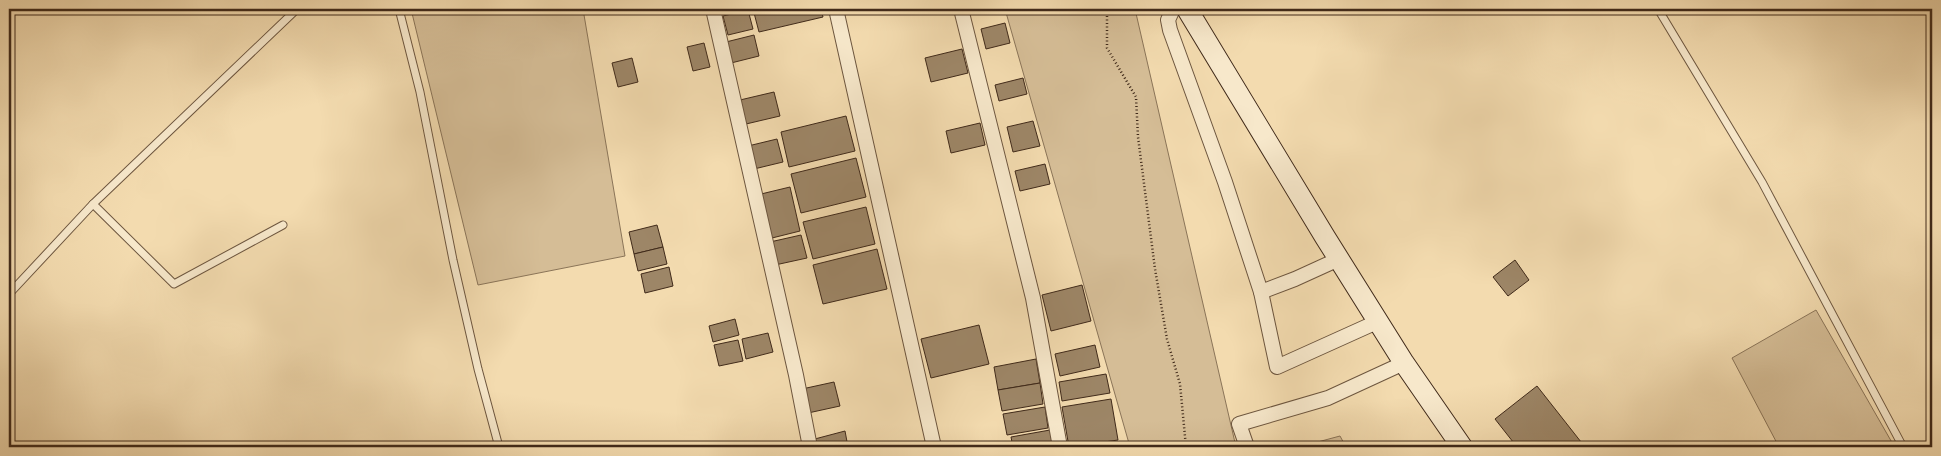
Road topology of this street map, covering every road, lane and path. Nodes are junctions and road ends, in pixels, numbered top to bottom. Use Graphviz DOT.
graph roads {
  1 [pos="297,9"];
  2 [pos="399,9"];
  3 [pos="714,9"];
  4 [pos="836,9"];
  5 [pos="961,9"];
  6 [pos="1107,9"];
  7 [pos="1173,9"];
  8 [pos="1186,9"];
  9 [pos="1658,9"];
  10 [pos="93,204"];
  11 [pos="283,225"];
  12 [pos="1339,259"];
  13 [pos="1261,292"];
  14 [pos="9,294"];
  15 [pos="1379,322"];
  16 [pos="1404,363"];
  17 [pos="499,447"];
  18 [pos="810,447"];
  19 [pos="934,447"];
  20 [pos="1060,447"];
  21 [pos="1186,447"];
  22 [pos="1247,447"];
  23 [pos="1462,447"];
  24 [pos="1903,447"];
  1 -- 10 [label="lane"];
  2 -- 17 [label="lane"];
  3 -- 18 [label="street"];
  4 -- 19 [label="street"];
  5 -- 20 [label="street"];
  6 -- 21 [label="path"];
  7 -- 13 [label="street"];
  8 -- 12 [label="street"];
  9 -- 24 [label="lane"];
  10 -- 11 [label="lane"];
  10 -- 14 [label="lane"];
  12 -- 13 [label="street"];
  12 -- 15 [label="street"];
  13 -- 15 [label="street"];
  15 -- 16 [label="street"];
  16 -- 22 [label="street"];
  16 -- 23 [label="street"];
}
